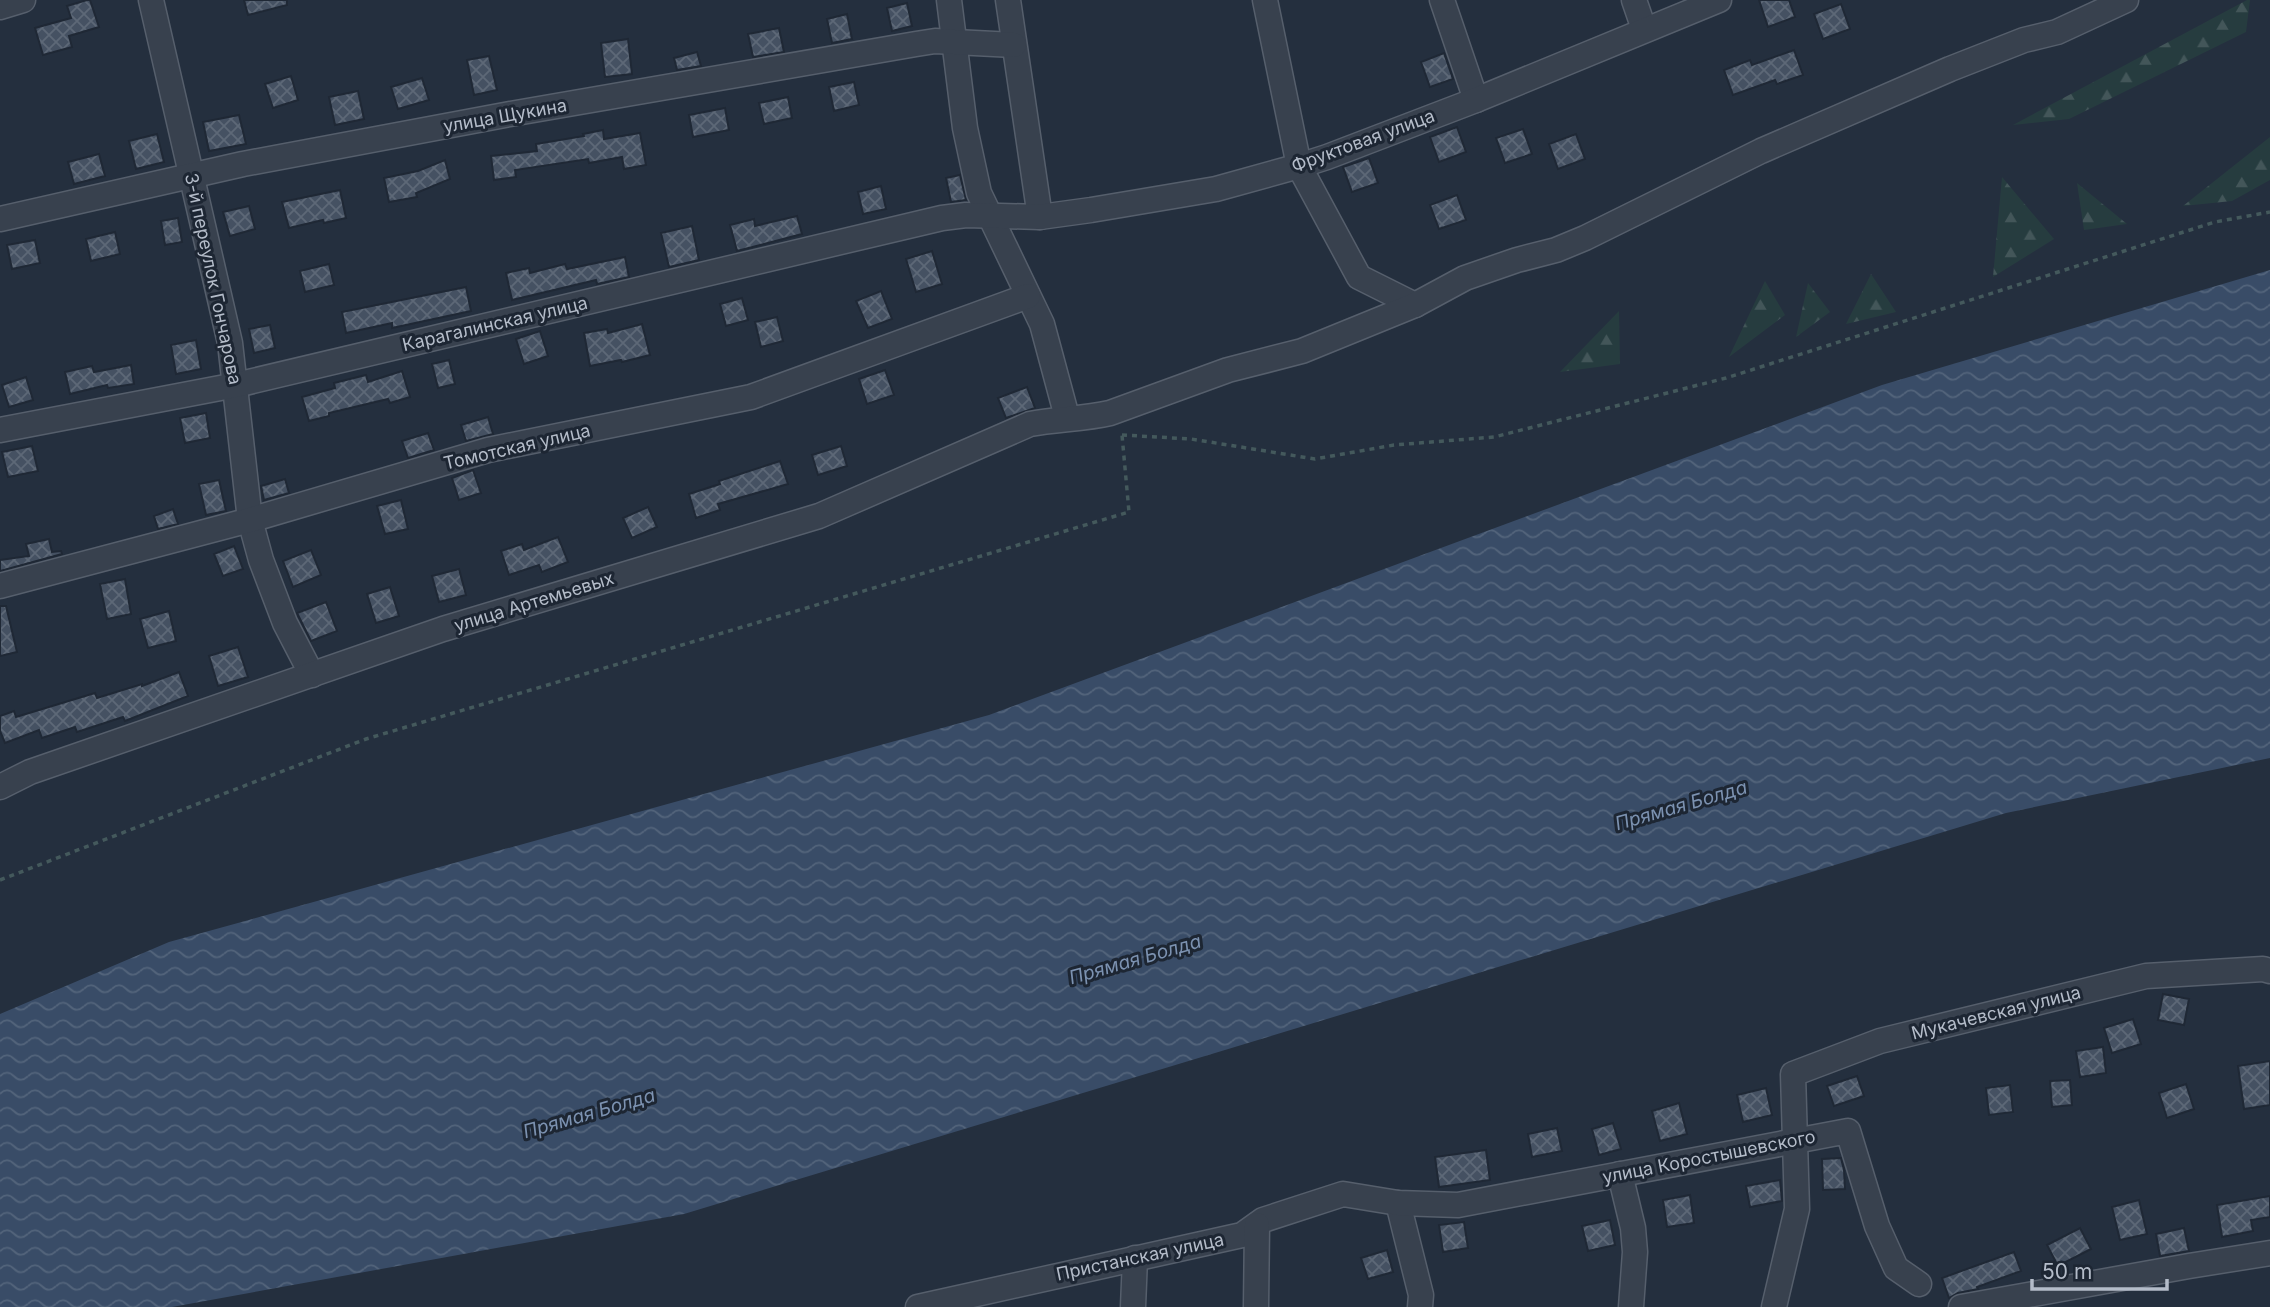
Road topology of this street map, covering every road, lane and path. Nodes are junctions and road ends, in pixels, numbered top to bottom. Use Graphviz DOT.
graph roads {
  1 [pos="23,0"];
  2 [pos="152,0"];
  3 [pos="949,0"];
  4 [pos="1008,0"];
  5 [pos="1265,0"];
  6 [pos="1442,0"];
  7 [pos="1634,0"];
  8 [pos="1719,0"];
  9 [pos="2126,0"];
  10 [pos="0,7"];
  11 [pos="1644,29"];
  12 [pos="953,42"];
  13 [pos="1014,45"];
  14 [pos="1476,100"];
  15 [pos="1299,166"];
  16 [pos="191,176"];
  17 [pos="2270,212"];
  18 [pos="989,216"];
  19 [pos="1040,217"];
  20 [pos="0,219"];
  21 [pos="1028,296"];
  22 [pos="1415,305"];
  23 [pos="236,385"];
  24 [pos="1068,417"];
  25 [pos="0,430"];
  26 [pos="1112,433"];
  27 [pos="1122,435"];
  28 [pos="250,520"];
  29 [pos="0,586"];
  30 [pos="312,676"];
  31 [pos="0,787"];
  32 [pos="0,880"];
  33 [pos="2270,971"];
  34 [pos="1796,1141"];
  35 [pos="1620,1174"];
  36 [pos="1398,1203"];
  37 [pos="1257,1224"];
  38 [pos="2270,1253"];
  39 [pos="1135,1258"];
  40 [pos="1919,1284"];
  41 [pos="918,1307"];
  42 [pos="1133,1307"];
  43 [pos="1256,1307"];
  44 [pos="1419,1307"];
  45 [pos="1631,1307"];
  46 [pos="1774,1307"];
  47 [pos="1961,1307"];
  1 -- 10 [label="street"];
  2 -- 16 [label="street, 3-й переулок Гончарова"];
  3 -- 12 [label="street"];
  4 -- 13 [label="street"];
  5 -- 15 [label="street"];
  6 -- 14 [label="street"];
  7 -- 11 [label="street"];
  8 -- 11 [label="street, Фруктовая улица"];
  9 -- 22 [label="street, улица Артемьевых"];
  11 -- 14 [label="street, Фруктовая улица"];
  12 -- 13 [label="street, улица Щукина"];
  12 -- 16 [label="street, улица Щукина"];
  12 -- 18 [label="street"];
  13 -- 19 [label="street"];
  14 -- 15 [label="street, Фруктовая улица"];
  15 -- 19 [label="street, Фруктовая улица"];
  15 -- 22 [label="street"];
  16 -- 20 [label="street, улица Щукина"];
  16 -- 23 [label="street, 3-й переулок Гончарова"];
  17 -- 27 [label="path"];
  18 -- 19 [label="street, Фруктовая улица"];
  18 -- 21 [label="street"];
  18 -- 23 [label="street, Карагалинская улица"];
  21 -- 24 [label="street"];
  21 -- 28 [label="street, Томотская улица"];
  22 -- 24 [label="street, улица Артемьевых"];
  23 -- 25 [label="street, Карагалинская улица"];
  23 -- 28 [label="street, 3-й переулок Гончарова"];
  24 -- 30 [label="street, улица Артемьевых"];
  26 -- 27 [label="path"];
  27 -- 32 [label="path"];
  28 -- 29 [label="street, Томотская улица"];
  28 -- 30 [label="street, 3-й переулок Гончарова"];
  30 -- 31 [label="street, улица Артемьевых"];
  33 -- 34 [label="street, Мукачевская улица"];
  34 -- 35 [label="street, улица Коростышевского"];
  34 -- 40 [label="street, улица Коростышевского"];
  34 -- 46 [label="street"];
  35 -- 36 [label="street, улица Коростышевского"];
  35 -- 45 [label="street"];
  36 -- 37 [label="street, Пристанская улица"];
  36 -- 44 [label="street"];
  37 -- 39 [label="street, Пристанская улица"];
  37 -- 43 [label="street"];
  38 -- 47 [label="street"];
  39 -- 41 [label="street, Пристанская улица"];
  39 -- 42 [label="street"];
}
